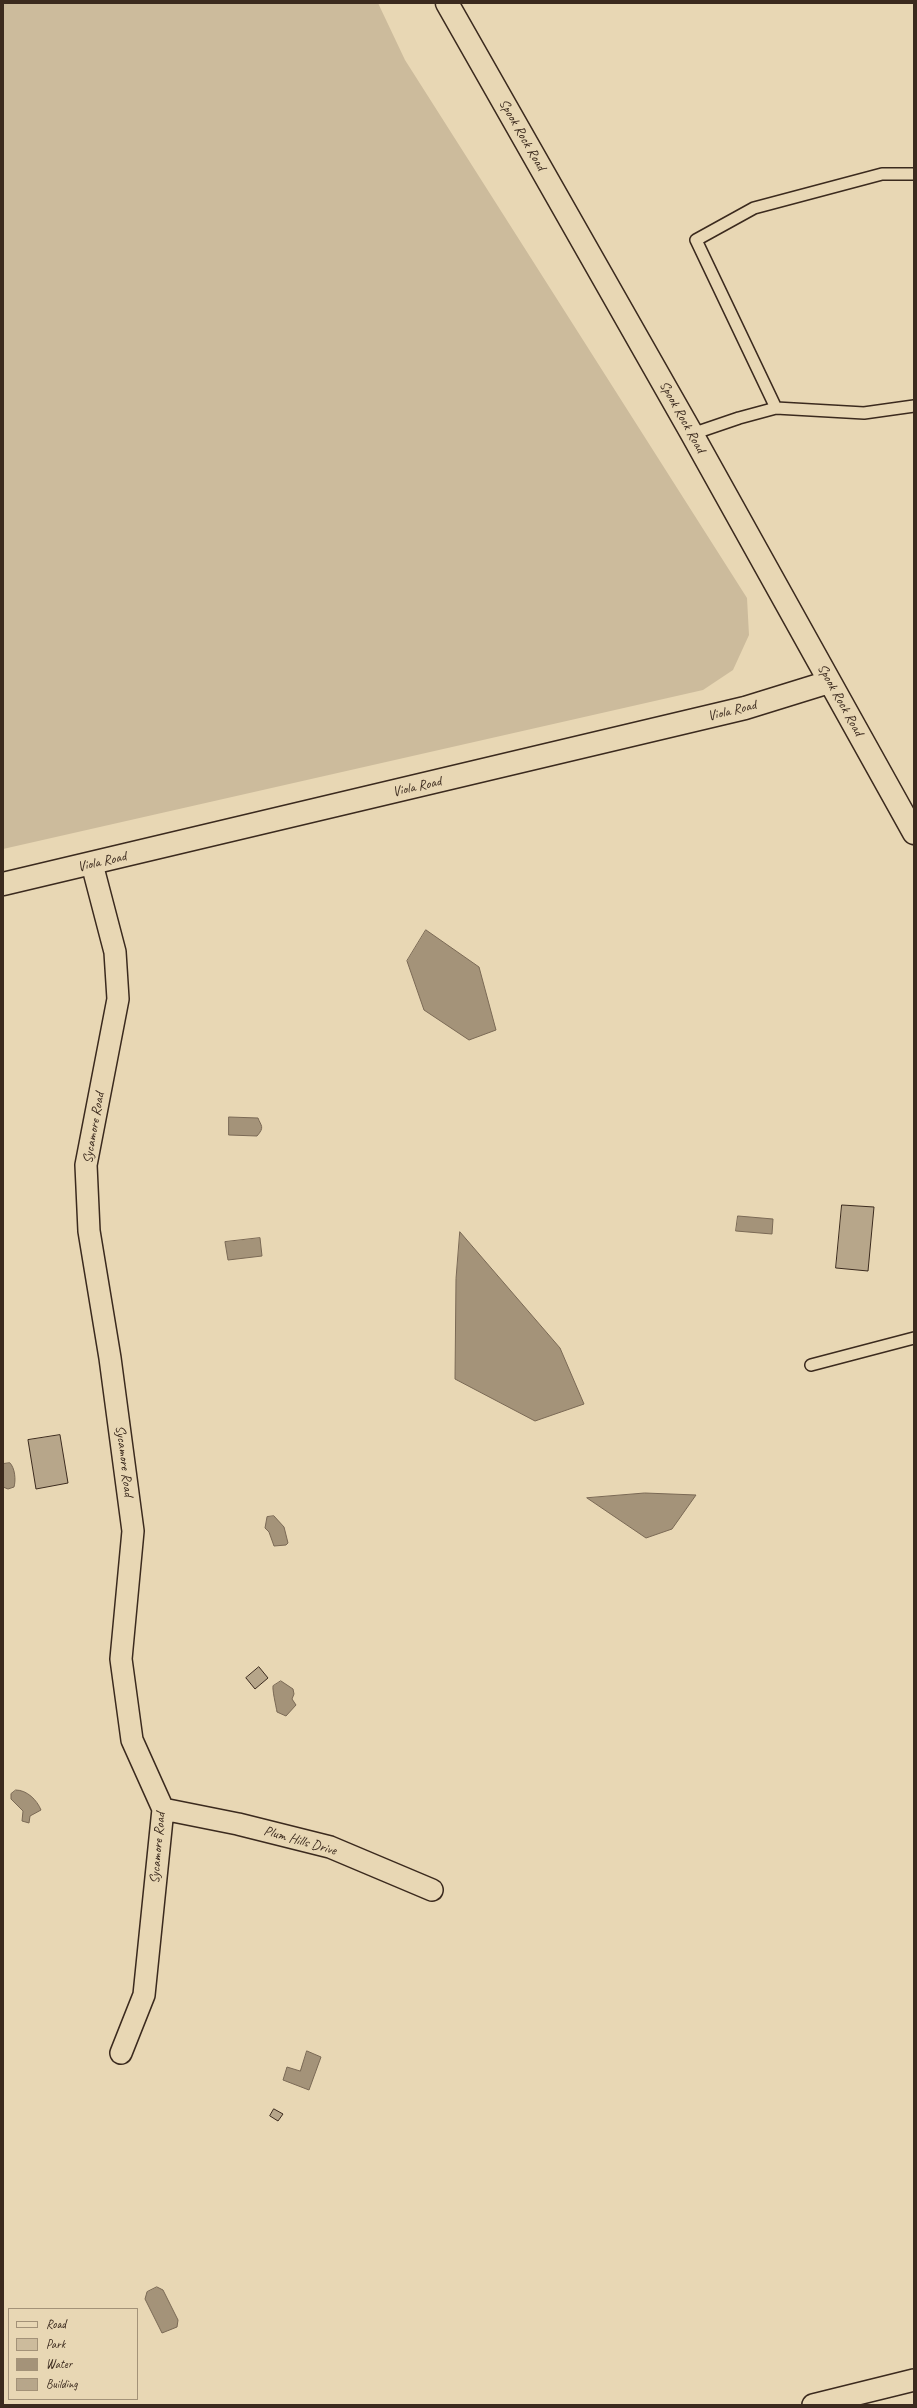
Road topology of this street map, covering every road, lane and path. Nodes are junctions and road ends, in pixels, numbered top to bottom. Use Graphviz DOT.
graph roads {
  1 [pos="447,3"];
  2 [pos="914,174"];
  3 [pos="914,406"];
  4 [pos="776,408"];
  5 [pos="692,434"];
  6 [pos="829,682"];
  7 [pos="914,833"];
  8 [pos="92,864"];
  9 [pos="3,884"];
  10 [pos="914,1338"];
  11 [pos="811,1365"];
  12 [pos="163,1809"];
  13 [pos="432,1890"];
  14 [pos="121,2052"];
  15 [pos="914,2380"];
  16 [pos="813,2405"];
  1 -- 5 [label="street, Spook Rock Road"];
  2 -- 4 [label="lane"];
  3 -- 4 [label="lane"];
  4 -- 5 [label="lane"];
  5 -- 6 [label="street, Spook Rock Road"];
  6 -- 7 [label="street, Spook Rock Road"];
  6 -- 8 [label="street, Viola Road"];
  8 -- 9 [label="street, Viola Road"];
  8 -- 12 [label="street, Sycamore Road"];
  10 -- 11 [label="lane"];
  12 -- 13 [label="street, Plum Hills Drive"];
  12 -- 14 [label="street, Sycamore Road"];
  15 -- 16 [label="street"];
}
